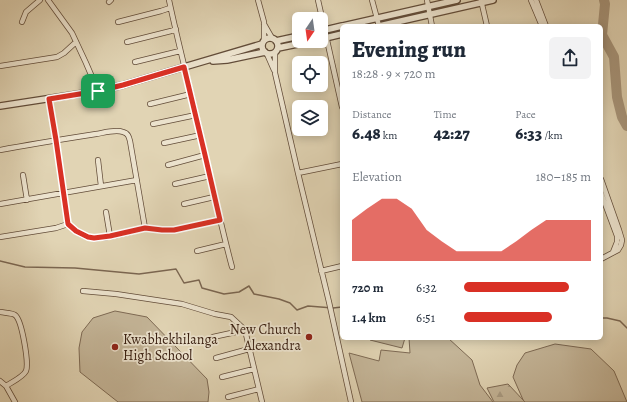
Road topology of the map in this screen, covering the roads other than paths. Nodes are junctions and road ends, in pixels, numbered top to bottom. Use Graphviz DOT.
graph roads {
  1 [pos="40,0"];
  2 [pos="48,0"];
  3 [pos="169,0"];
  4 [pos="258,0"];
  5 [pos="318,0"];
  6 [pos="372,0"];
  7 [pos="427,0"];
  8 [pos="457,0"];
  9 [pos="493,0"];
  10 [pos="532,0"];
  11 [pos="536,0"];
  12 [pos="482,1"];
  13 [pos="428,7"];
  14 [pos="170,8"];
  15 [pos="320,12"];
  16 [pos="430,15"];
  17 [pos="377,18"];
  18 [pos="22,22"];
  19 [pos="118,22"];
  20 [pos="264,22"];
  21 [pos="351,24"];
  22 [pos="378,24"];
  23 [pos="388,24"];
  24 [pos="432,24"];
  25 [pos="487,24"];
  26 [pos="541,24"];
  27 [pos="545,24"];
  28 [pos="340,26"];
  29 [pos="176,29"];
  30 [pos="328,29"];
  31 [pos="340,34"];
  32 [pos="292,37"];
  33 [pos="328,37"];
  34 [pos="274,39"];
  35 [pos="76,42"];
  36 [pos="127,42"];
  37 [pos="263,42"];
  38 [pos="292,47"];
  39 [pos="327,48"];
  40 [pos="180,51"];
  41 [pos="276,51"];
  42 [pos="266,53"];
  43 [pos="136,62"];
  44 [pos="205,62"];
  45 [pos="0,66"];
  46 [pos="184,67"];
  47 [pos="275,73"];
  48 [pos="340,85"];
  49 [pos="98,91"];
  50 [pos="191,94"];
  51 [pos="49,99"];
  52 [pos="150,104"];
  53 [pos="0,106"];
  54 [pos="196,115"];
  55 [pos="153,124"];
  56 [pos="201,135"];
  57 [pos="56,140"];
  58 [pos="164,143"];
  59 [pos="0,150"];
  60 [pos="205,155"];
  61 [pos="98,160"];
  62 [pos="340,164"];
  63 [pos="168,165"];
  64 [pos="298,173"];
  65 [pos="23,175"];
  66 [pos="210,176"];
  67 [pos="137,180"];
  68 [pos="175,184"];
  69 [pos="603,185"];
  70 [pos="101,186"];
  71 [pos="64,193"];
  72 [pos="214,197"];
  73 [pos="27,200"];
  74 [pos="0,204"];
  75 [pos="184,204"];
  76 [pos="603,204"];
  77 [pos="106,212"];
  78 [pos="220,220"];
  79 [pos="68,224"];
  80 [pos="145,228"];
  81 [pos="110,236"];
  82 [pos="0,237"];
  83 [pos="226,244"];
  84 [pos="197,251"];
  85 [pos="614,252"];
  86 [pos="603,258"];
  87 [pos="340,266"];
  88 [pos="232,267"];
  89 [pos="321,271"];
  90 [pos="82,291"];
  91 [pos="0,312"];
  92 [pos="245,330"];
  93 [pos="213,337"];
  94 [pos="249,349"];
  95 [pos="216,358"];
  96 [pos="254,369"];
  97 [pos="222,377"];
  98 [pos="0,381"];
  99 [pos="6,386"];
  100 [pos="259,389"];
  101 [pos="228,397"];
  102 [pos="15,402"];
  103 [pos="262,402"];
  104 [pos="351,402"];
  1 -- 18 [label="street"];
  2 -- 35 [label="street"];
  3 -- 14 [label="street"];
  4 -- 20 [label="street"];
  5 -- 15 [label="street"];
  6 -- 17 [label="street"];
  7 -- 13 [label="street"];
  8 -- 13 [label="street"];
  9 -- 12 [label="street"];
  10 -- 26 [label="street"];
  11 -- 27 [label="street"];
  12 -- 16 [label="street"];
  12 -- 25 [label="street"];
  13 -- 16 [label="street"];
  13 -- 17 [label="street"];
  14 -- 19 [label="street"];
  14 -- 29 [label="street"];
  16 -- 23 [label="street"];
  16 -- 24 [label="street"];
  17 -- 21 [label="street"];
  17 -- 22 [label="street"];
  20 -- 34 [label="street"];
  20 -- 37 [label="street"];
  28 -- 30 [label="street"];
  29 -- 36 [label="street"];
  29 -- 40 [label="street"];
  31 -- 33 [label="street"];
  32 -- 34 [label="street"];
  34 -- 37 [label="street"];
  34 -- 41 [label="street"];
  35 -- 45 [label="street"];
  35 -- 49 [label="street"];
  37 -- 42 [label="street"];
  37 -- 44 [label="street"];
  38 -- 41 [label="street"];
  39 -- 48 [label="street"];
  40 -- 43 [label="street"];
  40 -- 46 [label="street"];
  41 -- 42 [label="street"];
  41 -- 47 [label="street"];
  42 -- 44 [label="street"];
  42 -- 47 [label="street"];
  44 -- 46 [label="street"];
  46 -- 49 [label="street"];
  46 -- 50 [label="street"];
  47 -- 64 [label="street"];
  49 -- 51 [label="street"];
  50 -- 52 [label="street"];
  50 -- 54 [label="street"];
  51 -- 53 [label="street"];
  51 -- 57 [label="street"];
  54 -- 55 [label="street"];
  54 -- 56 [label="street"];
  56 -- 58 [label="street"];
  56 -- 60 [label="street"];
  57 -- 59 [label="street"];
  57 -- 67 [label="street"];
  57 -- 71 [label="street"];
  60 -- 63 [label="street"];
  60 -- 66 [label="street"];
  61 -- 70 [label="street"];
  62 -- 64 [label="street"];
  64 -- 89 [label="street"];
  65 -- 73 [label="street"];
  66 -- 68 [label="street"];
  66 -- 72 [label="street"];
  67 -- 70 [label="street"];
  67 -- 80 [label="street"];
  69 -- 85 [label="street"];
  70 -- 71 [label="street"];
  71 -- 73 [label="street"];
  71 -- 79 [label="street"];
  72 -- 75 [label="street"];
  72 -- 78 [label="street"];
  73 -- 74 [label="street"];
  76 -- 85 [label="street"];
  77 -- 81 [label="street"];
  78 -- 80 [label="street"];
  78 -- 83 [label="street"];
  79 -- 81 [label="street"];
  79 -- 82 [label="street"];
  80 -- 81 [label="street"];
  83 -- 84 [label="street"];
  83 -- 88 [label="street"];
  85 -- 86 [label="street"];
  87 -- 89 [label="street"];
  89 -- 104 [label="street"];
  90 -- 92 [label="street"];
  91 -- 99 [label="street"];
  92 -- 93 [label="street"];
  92 -- 94 [label="street"];
  94 -- 95 [label="street"];
  94 -- 96 [label="street"];
  96 -- 97 [label="street"];
  96 -- 100 [label="street"];
  98 -- 99 [label="street"];
  99 -- 102 [label="street"];
  100 -- 101 [label="street"];
  100 -- 103 [label="street"];
}
